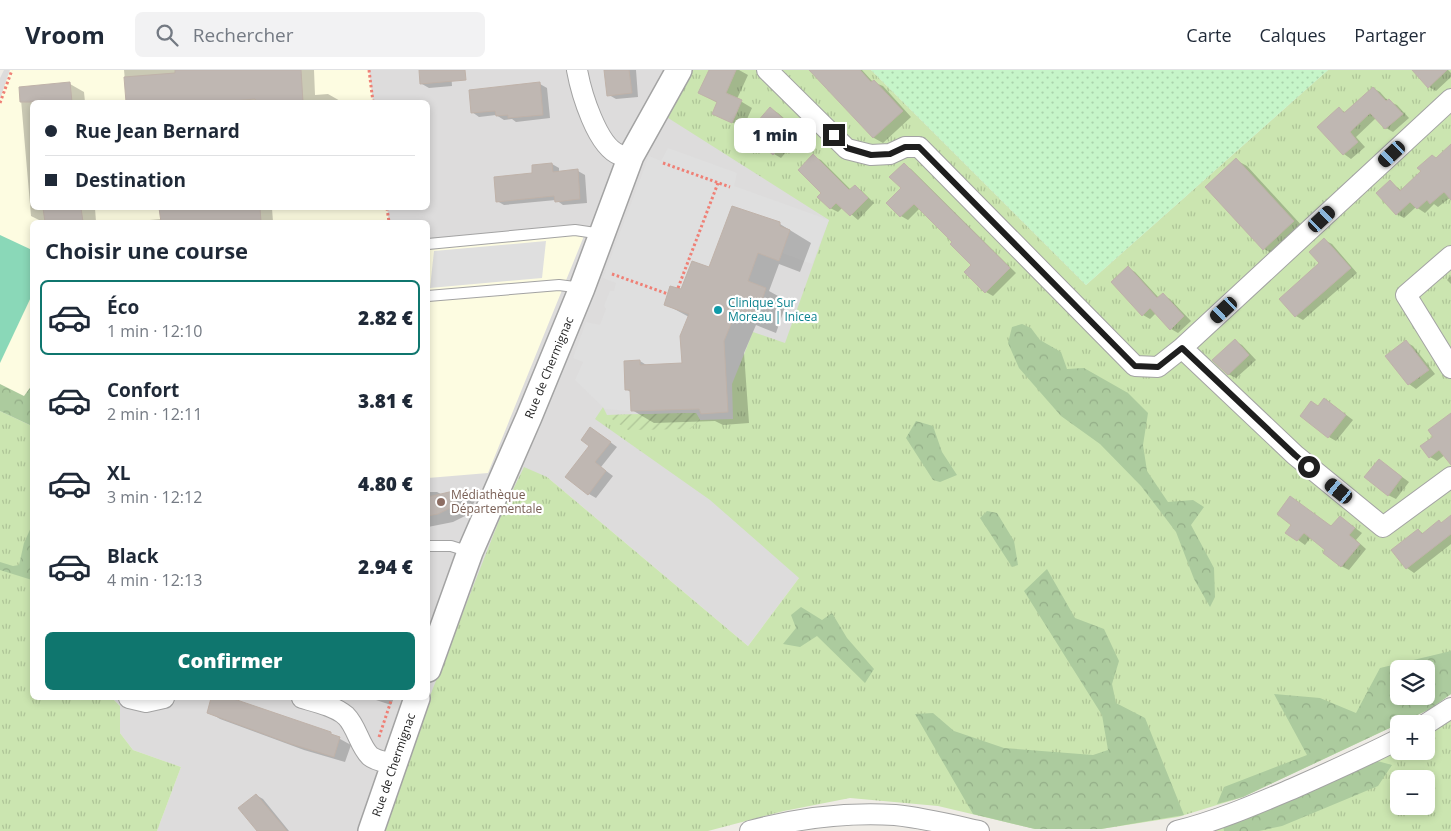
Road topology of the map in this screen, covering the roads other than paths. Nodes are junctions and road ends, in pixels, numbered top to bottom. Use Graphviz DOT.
graph roads {
  1 [pos="577,70"];
  2 [pos="679,70"];
  3 [pos="767,70"];
  4 [pos="1451,99"];
  5 [pos="631,156"];
  6 [pos="603,234"];
  7 [pos="430,244"];
  8 [pos="1451,256"];
  9 [pos="582,288"];
  10 [pos="430,296"];
  11 [pos="1182,348"];
  12 [pos="1451,368"];
  13 [pos="1451,477"];
  14 [pos="430,546"];
  15 [pos="470,552"];
  16 [pos="430,663"];
  17 [pos="138,700"];
  18 [pos="155,700"];
  19 [pos="307,700"];
  20 [pos="416,700"];
  21 [pos="1451,708"];
  22 [pos="1435,718"];
  23 [pos="1390,744"];
  24 [pos="392,764"];
  25 [pos="864,823"];
  26 [pos="370,831"];
  27 [pos="750,831"];
  28 [pos="979,831"];
  29 [pos="1177,831"];
  1 -- 5 [label="street"];
  2 -- 5 [label="street, Rue de Chermignac"];
  3 -- 11 [label="street"];
  4 -- 11 [label="street"];
  5 -- 6 [label="street, Rue de Chermignac"];
  6 -- 7 [label="lane"];
  6 -- 9 [label="street, Rue de Chermignac"];
  8 -- 12 [label="street"];
  9 -- 10 [label="lane"];
  9 -- 15 [label="street, Rue de Chermignac"];
  11 -- 13 [label="street"];
  14 -- 15 [label="lane"];
  15 -- 16 [label="street, Rue de Chermignac"];
  17 -- 18 [label="street"];
  19 -- 24 [label="street"];
  20 -- 24 [label="street, Rue de Chermignac"];
  21 -- 22 [label="street"];
  23 -- 29 [label="street"];
  24 -- 26 [label="street, Rue de Chermignac"];
  25 -- 27 [label="street"];
  25 -- 28 [label="street"];
}
